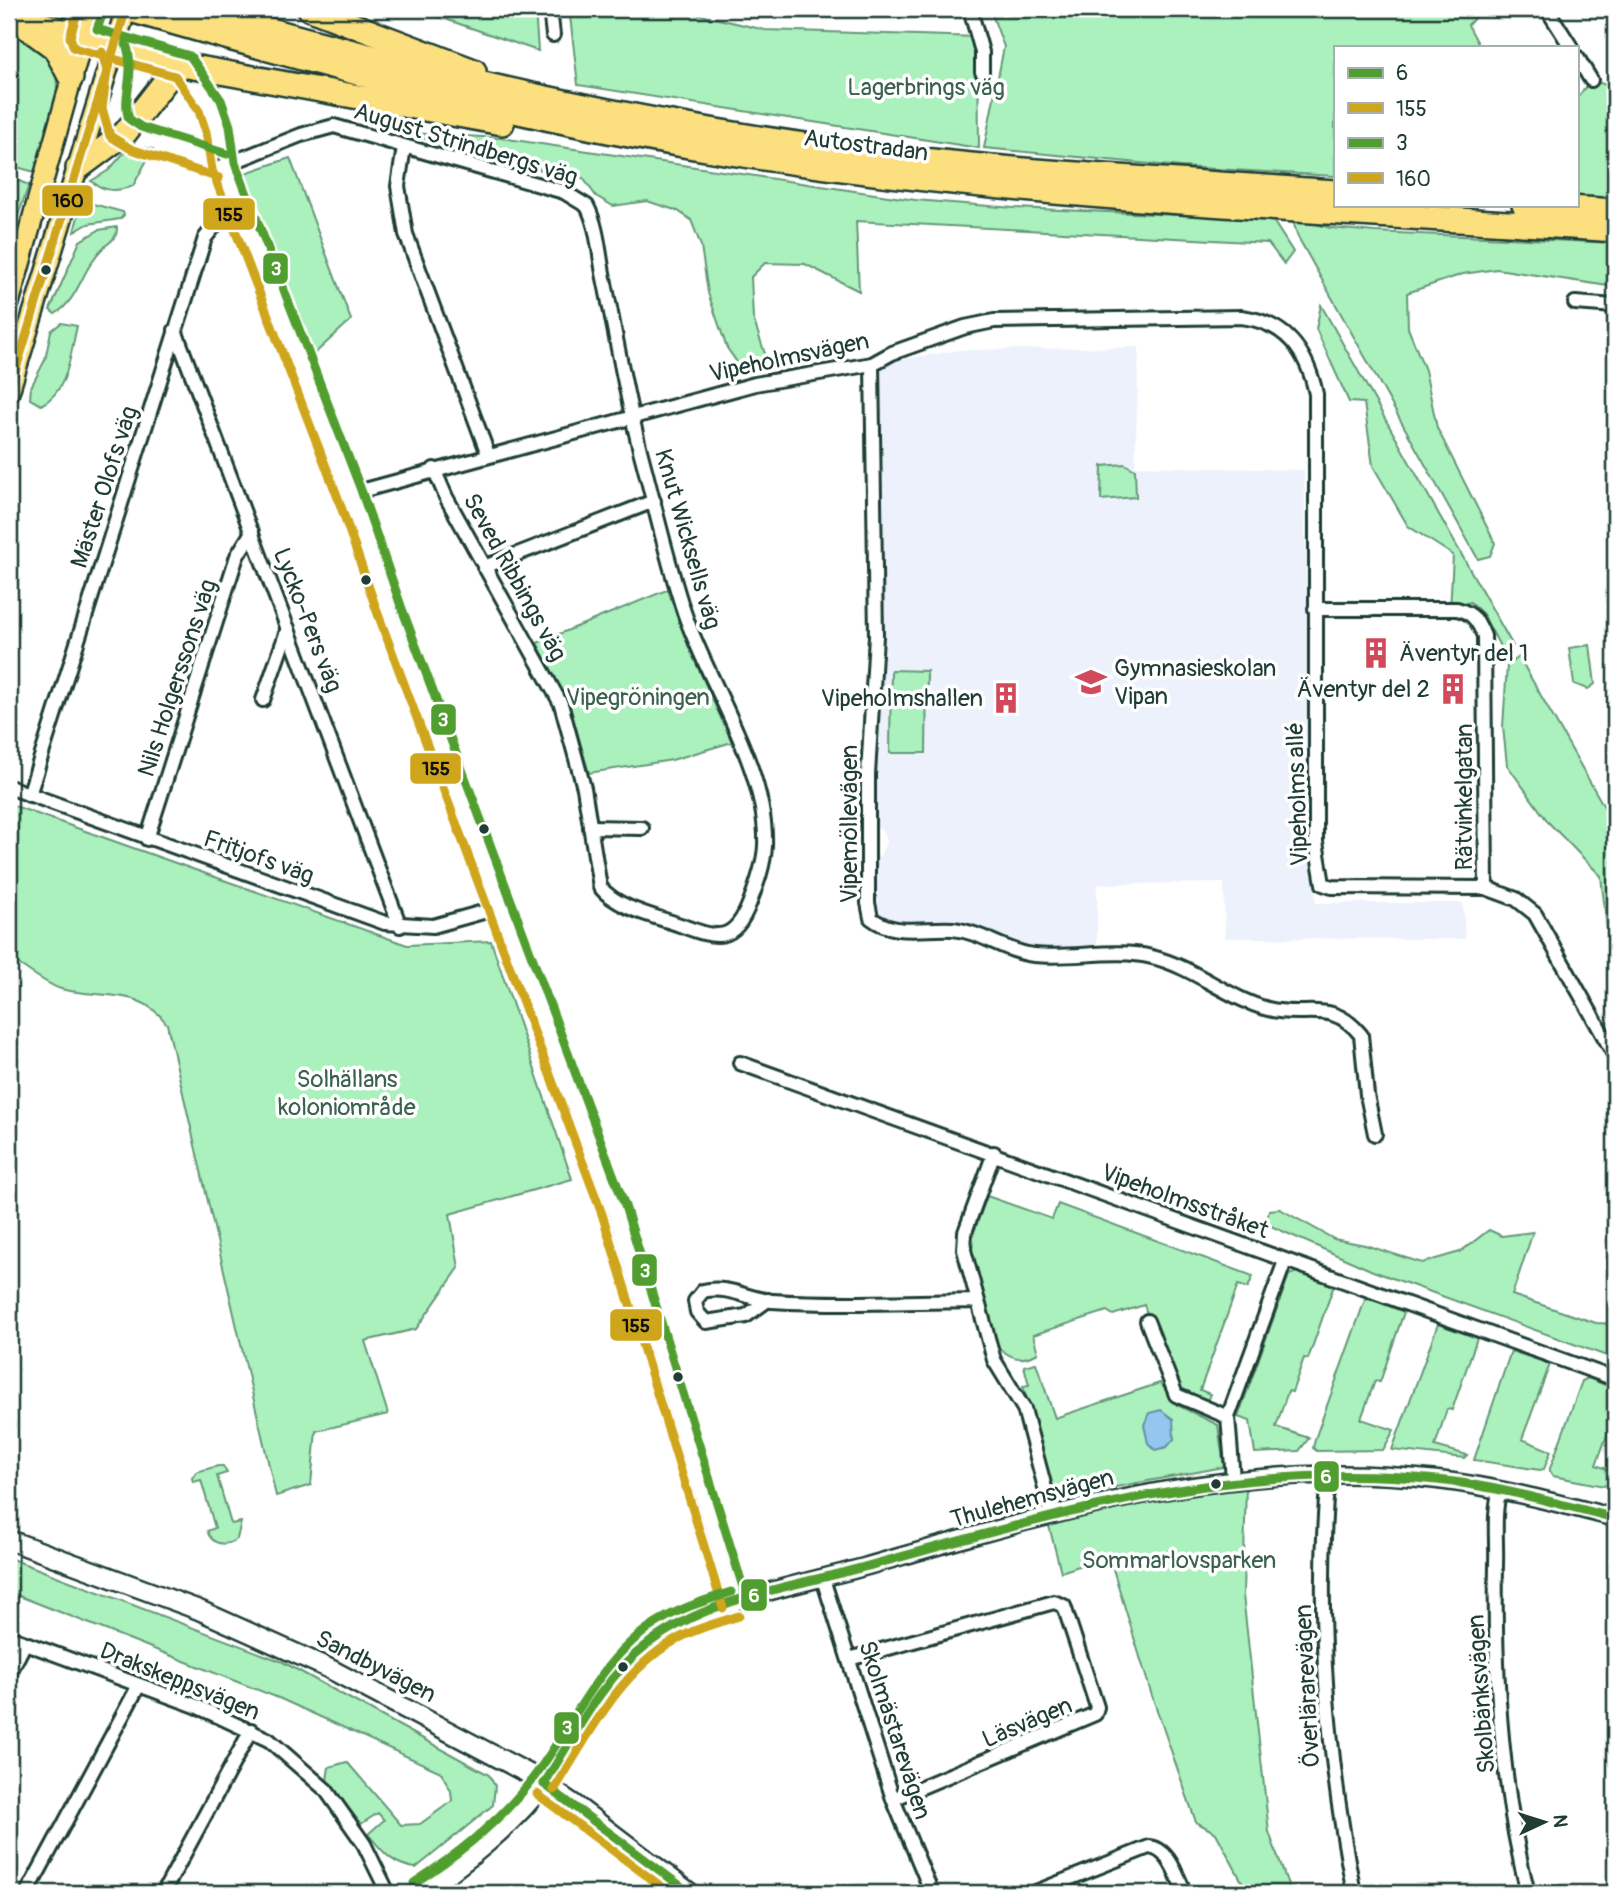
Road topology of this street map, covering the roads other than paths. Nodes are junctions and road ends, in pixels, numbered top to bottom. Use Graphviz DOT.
graph roads {
  1 [pos="196,9"];
  2 [pos="310,9"];
  3 [pos="550,9"];
  4 [pos="970,9"];
  5 [pos="1547,9"];
  6 [pos="9,16"];
  7 [pos="87,22"];
  8 [pos="122,24"];
  9 [pos="553,35"];
  10 [pos="1570,46"];
  11 [pos="1578,59"];
  12 [pos="182,65"];
  13 [pos="982,72"];
  14 [pos="71,78"];
  15 [pos="1591,80"];
  16 [pos="535,96"];
  17 [pos="404,147"];
  18 [pos="696,147"];
  19 [pos="78,168"];
  20 [pos="1334,192"];
  21 [pos="1539,206"];
  22 [pos="240,207"];
  23 [pos="1615,211"];
  24 [pos="1615,230"];
  25 [pos="596,237"];
  26 [pos="9,303"];
  27 [pos="1575,303"];
  28 [pos="1615,306"];
  29 [pos="175,330"];
  30 [pos="872,364"];
  31 [pos="9,392"];
  32 [pos="1316,404"];
  33 [pos="633,416"];
  34 [pos="488,454"];
  35 [pos="434,469"];
  36 [pos="350,494"];
  37 [pos="654,501"];
  38 [pos="252,532"];
  39 [pos="485,567"];
  40 [pos="1315,609"];
  41 [pos="288,628"];
  42 [pos="262,700"];
  43 [pos="9,787"];
  44 [pos="29,795"];
  45 [pos="590,827"];
  46 [pos="642,828"];
  47 [pos="147,839"];
  48 [pos="1486,888"];
  49 [pos="501,907"];
  50 [pos="740,924"];
  51 [pos="400,926"];
  52 [pos="1615,1056"];
  53 [pos="740,1063"];
  54 [pos="1375,1134"];
  55 [pos="993,1153"];
  56 [pos="1285,1261"];
  57 [pos="768,1300"];
  58 [pos="977,1301"];
  59 [pos="1147,1321"];
  60 [pos="1615,1379"];
  61 [pos="1228,1417"];
  62 [pos="1328,1475"];
  63 [pos="1233,1479"];
  64 [pos="1500,1490"];
  65 [pos="1052,1514"];
  66 [pos="1615,1518"];
  67 [pos="9,1540"];
  68 [pos="823,1578"];
  69 [pos="735,1604"];
  70 [pos="9,1637"];
  71 [pos="25,1643"];
  72 [pos="849,1659"];
  73 [pos="9,1674"];
  74 [pos="139,1685"];
  75 [pos="251,1730"];
  76 [pos="544,1784"];
  77 [pos="893,1799"];
  78 [pos="27,1893"];
  79 [pos="163,1893"];
  80 [pos="388,1893"];
  81 [pos="420,1893"];
  82 [pos="690,1893"];
  83 [pos="932,1893"];
  84 [pos="1033,1893"];
  85 [pos="1185,1893"];
  86 [pos="1354,1893"];
  87 [pos="1528,1893"];
  1 -- 16 [label="highway, Autostradan"];
  2 -- 16 [label="highway"];
  3 -- 9 [label="street"];
  4 -- 13 [label="street"];
  5 -- 10 [label="street"];
  6 -- 7 [label="highway"];
  6 -- 14 [label="highway"];
  7 -- 8 [label="highway"];
  7 -- 14 [label="main road"];
  8 -- 12 [label="highway"];
  8 -- 18 [label="highway, Autostradan"];
  8 -- 19 [label="main road"];
  11 -- 15 [label="street"];
  12 -- 18 [label="highway"];
  12 -- 19 [label="highway"];
  14 -- 26 [label="main road"];
  16 -- 20 [label="highway, Autostradan"];
  17 -- 22 [label="street, August Strindbergs väg"];
  17 -- 25 [label="street, August Strindbergs väg"];
  17 -- 34 [label="street"];
  18 -- 24 [label="highway, Autostradan"];
  19 -- 31 [label="main road"];
  21 -- 23 [label="highway"];
  22 -- 29 [label="street, Mäster Olofs väg"];
  22 -- 36 [label="street"];
  25 -- 33 [label="street, Knut Wicksells väg"];
  27 -- 28 [label="street"];
  29 -- 38 [label="street, Lycko-Pers väg"];
  29 -- 44 [label="street, Mäster Olofs väg"];
  30 -- 32 [label="street, Vipeholmsvägen"];
  30 -- 33 [label="street, Vipeholmsvägen"];
  30 -- 54 [label="street, Vipemöllevägen"];
  32 -- 40 [label="street, Vipeholms allé"];
  33 -- 34 [label="street, Vipeholmsvägen"];
  33 -- 37 [label="street, Knut Wicksells väg"];
  34 -- 35 [label="street, Vipeholmsvägen"];
  35 -- 36 [label="street, Vipeholmsvägen"];
  35 -- 39 [label="street, Seved Ribbings väg"];
  36 -- 49 [label="street"];
  37 -- 39 [label="street"];
  37 -- 50 [label="street, Knut Wicksells väg"];
  38 -- 41 [label="street, Lycko-Pers väg"];
  38 -- 47 [label="street, Nils Holgerssons väg"];
  39 -- 45 [label="street, Seved Ribbings väg"];
  40 -- 48 [label="street, Rätvinkelgatan"];
  40 -- 48 [label="street, Vipeholms allé"];
  41 -- 42 [label="street"];
  41 -- 51 [label="street, Lycko-Pers väg"];
  43 -- 44 [label="street, Fritjofs väg"];
  44 -- 47 [label="street, Fritjofs väg"];
  45 -- 46 [label="street"];
  45 -- 50 [label="street, Seved Ribbings väg"];
  47 -- 51 [label="street, Fritjofs väg"];
  48 -- 52 [label="street, Vipeholms allé"];
  49 -- 51 [label="street, Fritjofs väg"];
  49 -- 69 [label="street"];
  53 -- 55 [label="street, Vipeholmsstråket"];
  55 -- 56 [label="street, Vipeholmsstråket"];
  55 -- 58 [label="street"];
  56 -- 60 [label="street, Vipeholmsstråket"];
  56 -- 61 [label="street"];
  57 -- 57 [label="street"];
  57 -- 58 [label="street"];
  58 -- 65 [label="street"];
  59 -- 61 [label="street"];
  61 -- 63 [label="street"];
  62 -- 63 [label="street, Thulehemsvägen"];
  62 -- 64 [label="street, Thulehemsvägen"];
  62 -- 86 [label="street, Överlärarevägen"];
  63 -- 65 [label="street, Thulehemsvägen"];
  64 -- 66 [label="street, Thulehemsvägen"];
  64 -- 87 [label="street, Skolbänksvägen"];
  65 -- 68 [label="street, Thulehemsvägen"];
  67 -- 76 [label="main road, Sandbyvägen"];
  68 -- 69 [label="street, Thulehemsvägen"];
  68 -- 72 [label="street, Skolmästarevägen"];
  69 -- 76 [label="street, Thulehemsvägen"];
  70 -- 71 [label="street, Drakskeppsvägen"];
  71 -- 73 [label="street"];
  71 -- 74 [label="street, Drakskeppsvägen"];
  72 -- 77 [label="street, Skolmästarevägen"];
  72 -- 77 [label="street, Läsvägen"];
  74 -- 75 [label="street, Drakskeppsvägen"];
  74 -- 78 [label="street"];
  75 -- 79 [label="street"];
  75 -- 80 [label="street, Drakskeppsvägen"];
  76 -- 81 [label="street, Thulehemsvägen"];
  76 -- 82 [label="main road, Sandbyvägen"];
  77 -- 83 [label="street, Skolmästarevägen"];
  84 -- 85 [label="street"];
}
